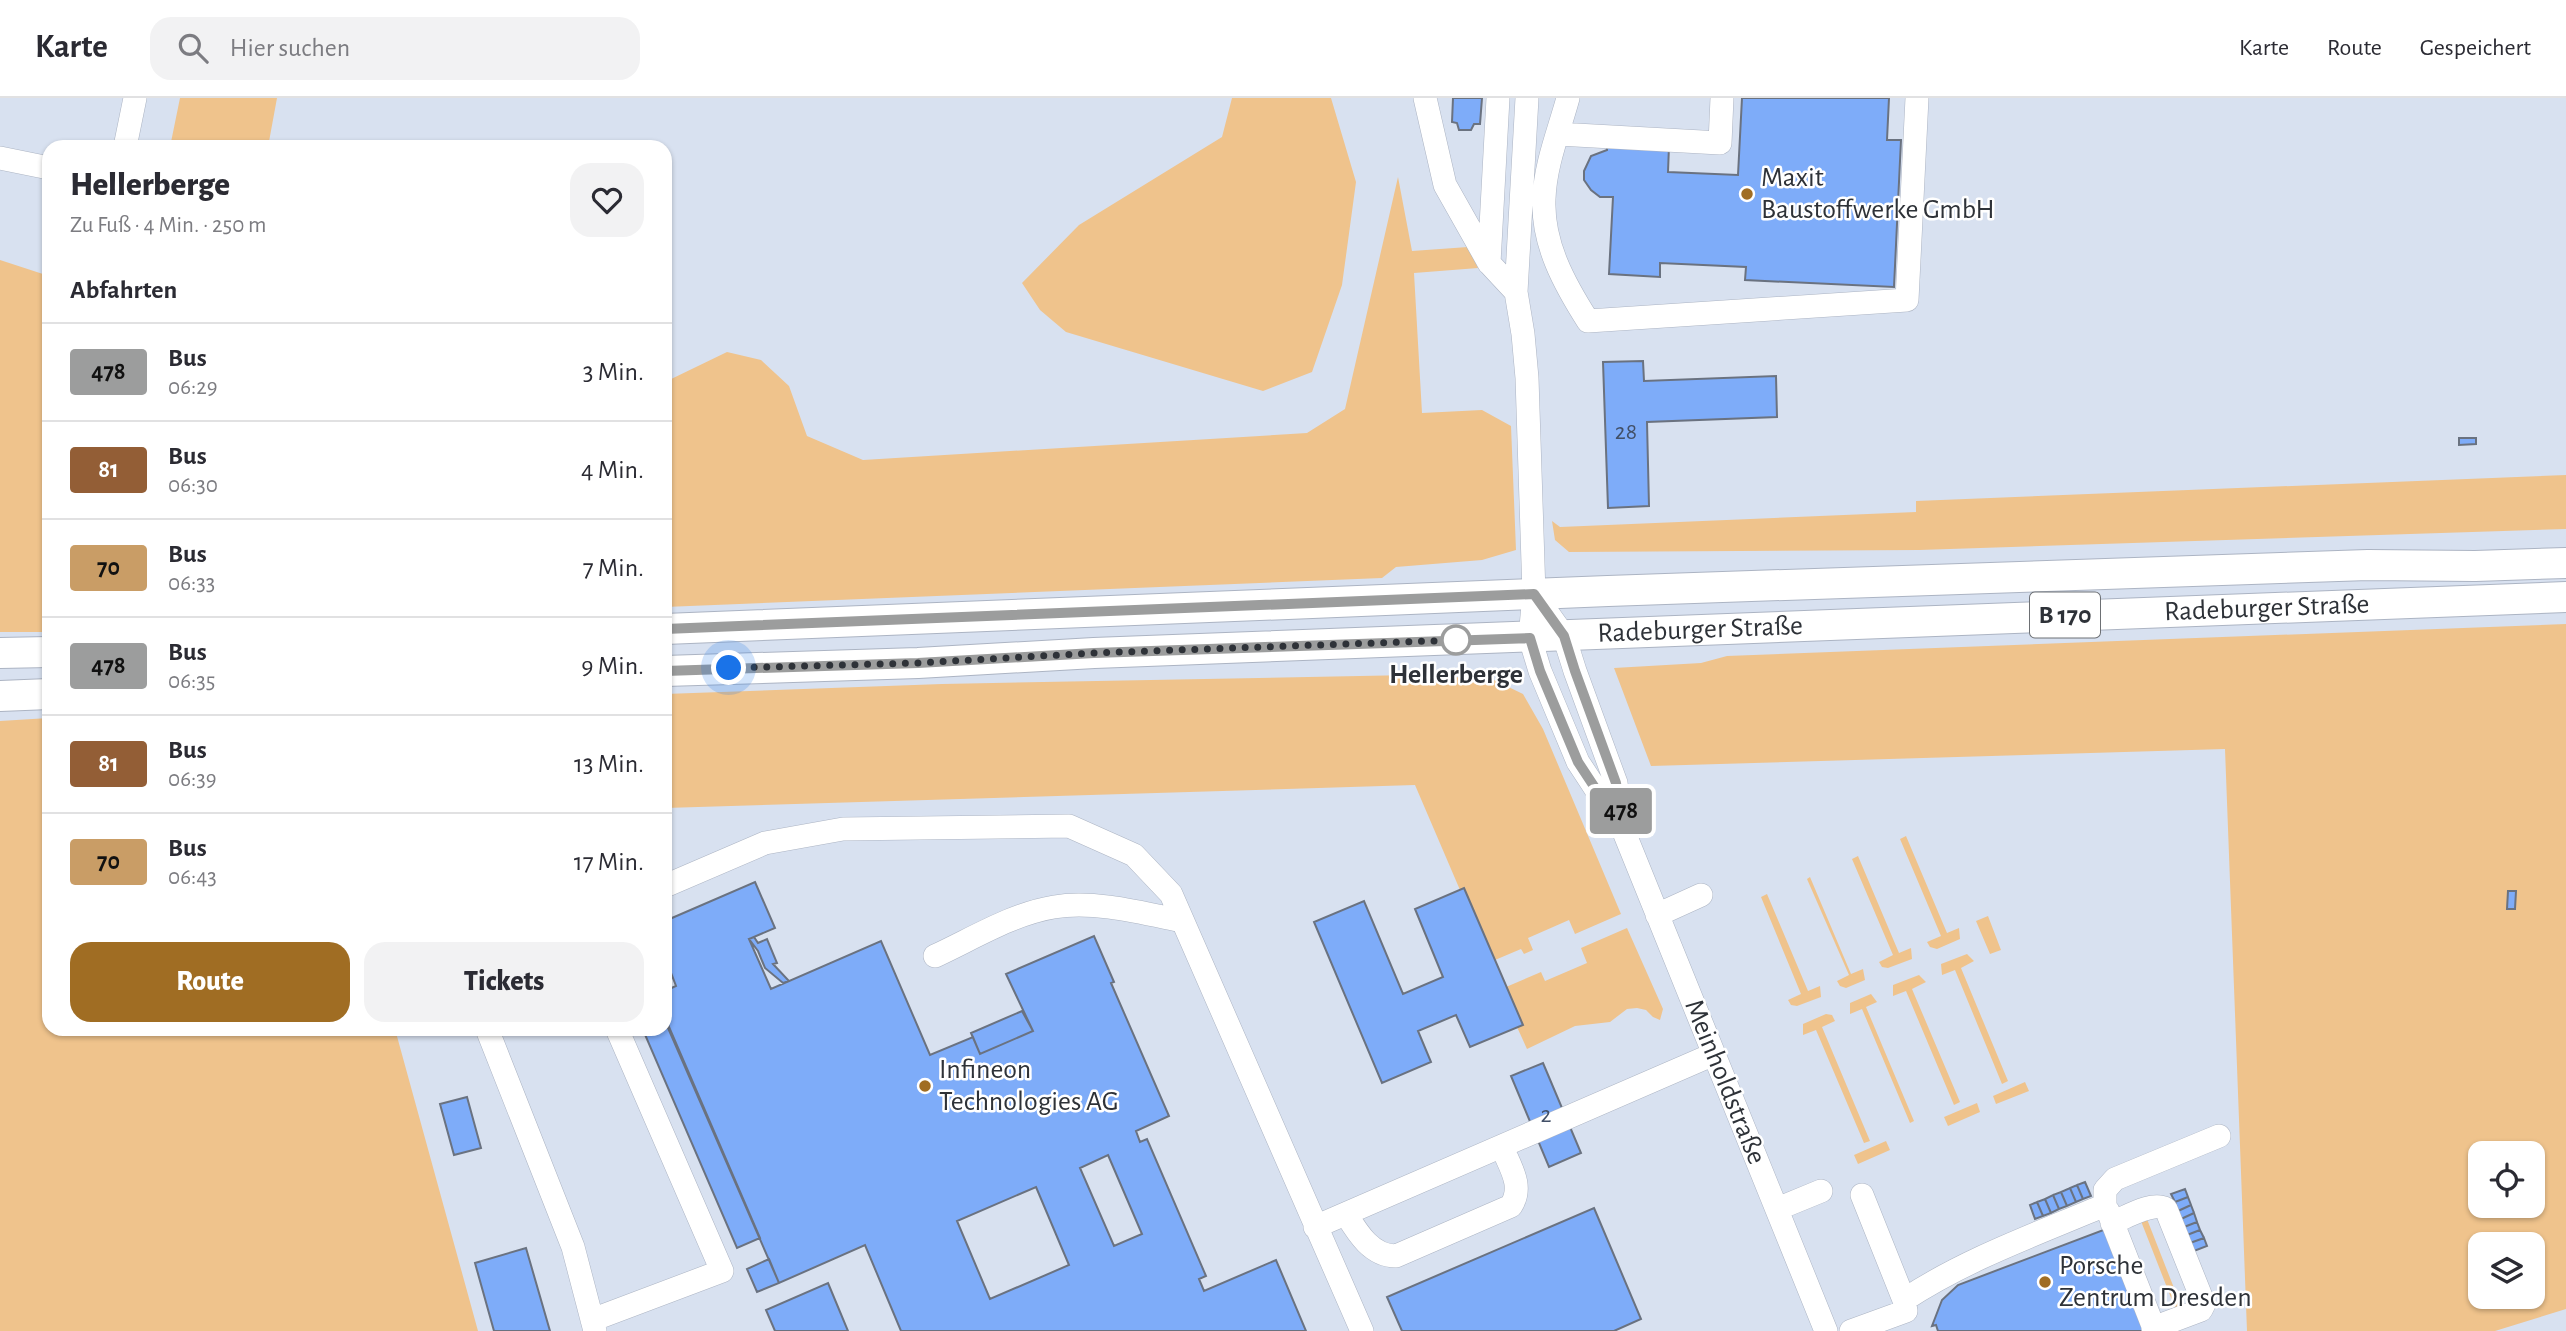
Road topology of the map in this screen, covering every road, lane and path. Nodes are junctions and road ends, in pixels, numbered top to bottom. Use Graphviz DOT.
graph roads {
  1 [pos="135,98"];
  2 [pos="1425,98"];
  3 [pos="1498,98"];
  4 [pos="1527,98"];
  5 [pos="1568,98"];
  6 [pos="1722,98"];
  7 [pos="1917,98"];
  8 [pos="1558,134"];
  9 [pos="126,140"];
  10 [pos="0,158"];
  11 [pos="42,167"];
  12 [pos="1489,263"];
  13 [pos="1516,292"];
  14 [pos="2566,563"];
  15 [pos="1534,594"];
  16 [pos="2566,597"];
  17 [pos="672,629"];
  18 [pos="1564,636"];
  19 [pos="1530,638"];
  20 [pos="42,652"];
  21 [pos="0,653"];
  22 [pos="672,671"];
  23 [pos="42,694"];
  24 [pos="0,696"];
  25 [pos="1624,832"];
  26 [pos="672,883"];
  27 [pos="1701,895"];
  28 [pos="1657,915"];
  29 [pos="1182,921"];
  30 [pos="935,956"];
  31 [pos="490,1036"];
  32 [pos="620,1036"];
  33 [pos="1713,1054"];
  34 [pos="2219,1136"];
  35 [pos="1502,1147"];
  36 [pos="1821,1191"];
  37 [pos="1862,1195"];
  38 [pos="1777,1209"];
  39 [pos="1346,1214"];
  40 [pos="2109,1214"];
  41 [pos="1315,1227"];
  42 [pos="1904,1300"];
  43 [pos="594,1326"];
  44 [pos="2154,1329"];
  45 [pos="1362,1331"];
  46 [pos="1826,1331"];
  47 [pos="1851,1331"];
  1 -- 9 [label="street"];
  2 -- 12 [label="street"];
  3 -- 12 [label="street"];
  4 -- 13 [label="street"];
  5 -- 8 [label="street"];
  6 -- 8 [label="street"];
  7 -- 8 [label="street"];
  10 -- 11 [label="street"];
  12 -- 13 [label="street"];
  13 -- 15 [label="street"];
  14 -- 15 [label="main road, Radeburger Straße / B 170"];
  15 -- 17 [label="main road, Radeburger Straße / B 170"];
  15 -- 18 [label="street, Meinholdstraße"];
  15 -- 19 [label="street, Meinholdstraße"];
  16 -- 18 [label="main road, Radeburger Straße / B 170"];
  18 -- 19 [label="main road, Radeburger Straße / B 170"];
  18 -- 25 [label="street, Meinholdstraße"];
  19 -- 22 [label="main road, Radeburger Straße / B 170"];
  19 -- 25 [label="street, Meinholdstraße"];
  20 -- 21 [label="main road"];
  23 -- 24 [label="main road"];
  25 -- 28 [label="street, Meinholdstraße"];
  26 -- 29 [label="street"];
  27 -- 28 [label="street"];
  28 -- 33 [label="street, Meinholdstraße"];
  29 -- 30 [label="street"];
  29 -- 41 [label="street"];
  31 -- 43 [label="street"];
  32 -- 43 [label="street"];
  33 -- 35 [label="street"];
  33 -- 38 [label="street, Meinholdstraße"];
  34 -- 40 [label="street"];
  35 -- 39 [label="street"];
  35 -- 39 [label="street"];
  36 -- 38 [label="street"];
  37 -- 42 [label="street"];
  38 -- 46 [label="street, Meinholdstraße"];
  39 -- 41 [label="street"];
  40 -- 42 [label="street"];
  40 -- 44 [label="street"];
  40 -- 44 [label="street"];
  41 -- 45 [label="street"];
  42 -- 47 [label="street"];
}
